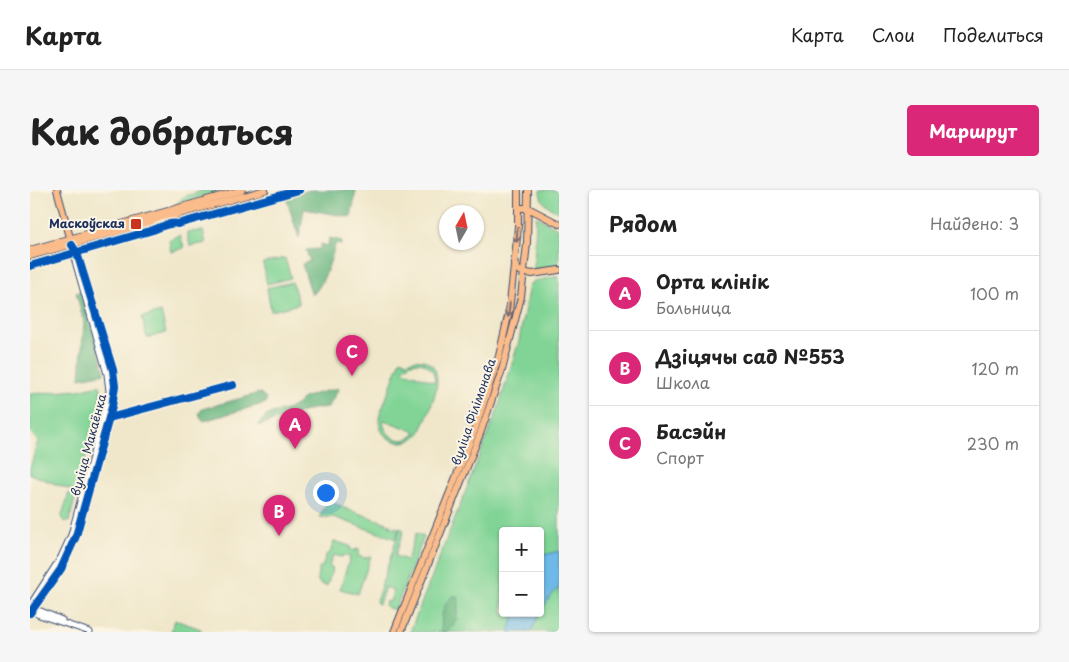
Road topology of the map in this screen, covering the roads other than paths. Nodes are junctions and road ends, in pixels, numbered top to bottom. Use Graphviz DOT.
graph roads {
  1 [pos="57,190"];
  2 [pos="242,190"];
  3 [pos="265,190"];
  4 [pos="518,190"];
  5 [pos="528,190"];
  6 [pos="518,208"];
  7 [pos="528,208"];
  8 [pos="559,224"];
  9 [pos="71,242"];
  10 [pos="30,250"];
  11 [pos="30,256"];
  12 [pos="514,262"];
  13 [pos="559,270"];
  14 [pos="524,274"];
  15 [pos="111,379"];
  16 [pos="496,380"];
  17 [pos="234,385"];
  18 [pos="109,418"];
  19 [pos="76,527"];
  20 [pos="423,569"];
  21 [pos="31,610"];
  22 [pos="90,632"];
  23 [pos="394,632"];
  24 [pos="401,632"];
  1 -- 9 [label="main road"];
  2 -- 9 [label="main road"];
  3 -- 9 [label="main road"];
  4 -- 6 [label="main road, вуліца Філімонава"];
  5 -- 7 [label="main road, вуліца Філімонава"];
  6 -- 7 [label="main road"];
  6 -- 12 [label="main road, вуліца Філімонава, one-way"];
  7 -- 8 [label="main road"];
  7 -- 14 [label="main road, вуліца Філімонава"];
  9 -- 10 [label="main road"];
  9 -- 11 [label="main road"];
  9 -- 15 [label="street, вуліца Макаёнка"];
  12 -- 14 [label="main road"];
  12 -- 16 [label="main road, вуліца Філімонава, one-way"];
  13 -- 14 [label="main road"];
  14 -- 16 [label="main road, вуліца Філімонава"];
  15 -- 18 [label="street, вуліца Макаёнка"];
  15 -- 19 [label="street, вуліца Макаёнка"];
  16 -- 20 [label="main road, вуліца Філімонава"];
  17 -- 18 [label="street"];
  18 -- 19 [label="street, вуліца Макаёнка"];
  19 -- 21 [label="street, вуліца Макаёнка"];
  20 -- 23 [label="main road, вуліца Філімонава"];
  20 -- 24 [label="main road, вуліца Філімонава"];
  21 -- 22 [label="street"];
}
